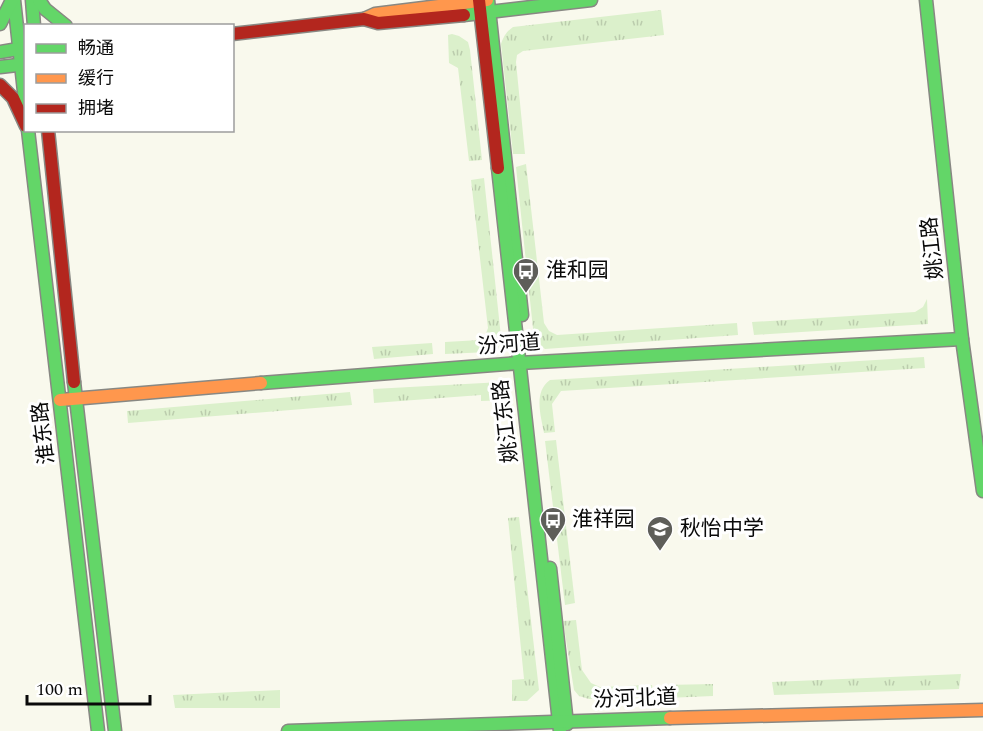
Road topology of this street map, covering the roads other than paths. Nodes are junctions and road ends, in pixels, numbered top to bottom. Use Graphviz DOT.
graph roads {
  1 [pos="13,0"];
  2 [pos="32,0"];
  3 [pos="39,0"];
  4 [pos="591,0"];
  5 [pos="926,0"];
  6 [pos="484,4"];
  7 [pos="0,24"];
  8 [pos="34,24"];
  9 [pos="64,24"];
  10 [pos="234,34"];
  11 [pos="22,48"];
  12 [pos="0,52"];
  13 [pos="23,64"];
  14 [pos="0,67"];
  15 [pos="24,79"];
  16 [pos="0,85"];
  17 [pos="24,121"];
  18 [pos="27,132"];
  19 [pos="50,134"];
  20 [pos="962,339"];
  21 [pos="523,363"];
  22 [pos="76,398"];
  23 [pos="60,400"];
  24 [pos="983,491"];
  25 [pos="983,710"];
  26 [pos="563,726"];
  27 [pos="98,731"];
  28 [pos="115,731"];
  29 [pos="288,731"];
  1 -- 7 [label="main road"];
  1 -- 11 [label="main road"];
  2 -- 8 [label="main road"];
  3 -- 9 [label="main road"];
  4 -- 6 [label="main road"];
  5 -- 20 [label="main road, 姚江路"];
  6 -- 10 [label="main road"];
  6 -- 21 [label="main road, 姚江东路"];
  11 -- 12 [label="main road"];
  11 -- 13 [label="main road"];
  13 -- 14 [label="main road"];
  13 -- 15 [label="main road"];
  16 -- 17 [label="main road, 淮东路"];
  18 -- 23 [label="main road, 淮东路"];
  19 -- 22 [label="main road, 淮东路"];
  20 -- 21 [label="main road, 汾河道"];
  20 -- 24 [label="main road, 姚江路"];
  21 -- 22 [label="main road, 汾河道"];
  21 -- 26 [label="main road, 姚江东路"];
  22 -- 23 [label="main road, 汾河道"];
  22 -- 28 [label="main road, 淮东路"];
  23 -- 27 [label="main road, 淮东路"];
  25 -- 26 [label="main road, 汾河北道"];
  26 -- 29 [label="main road, 汾河北道"];
}
